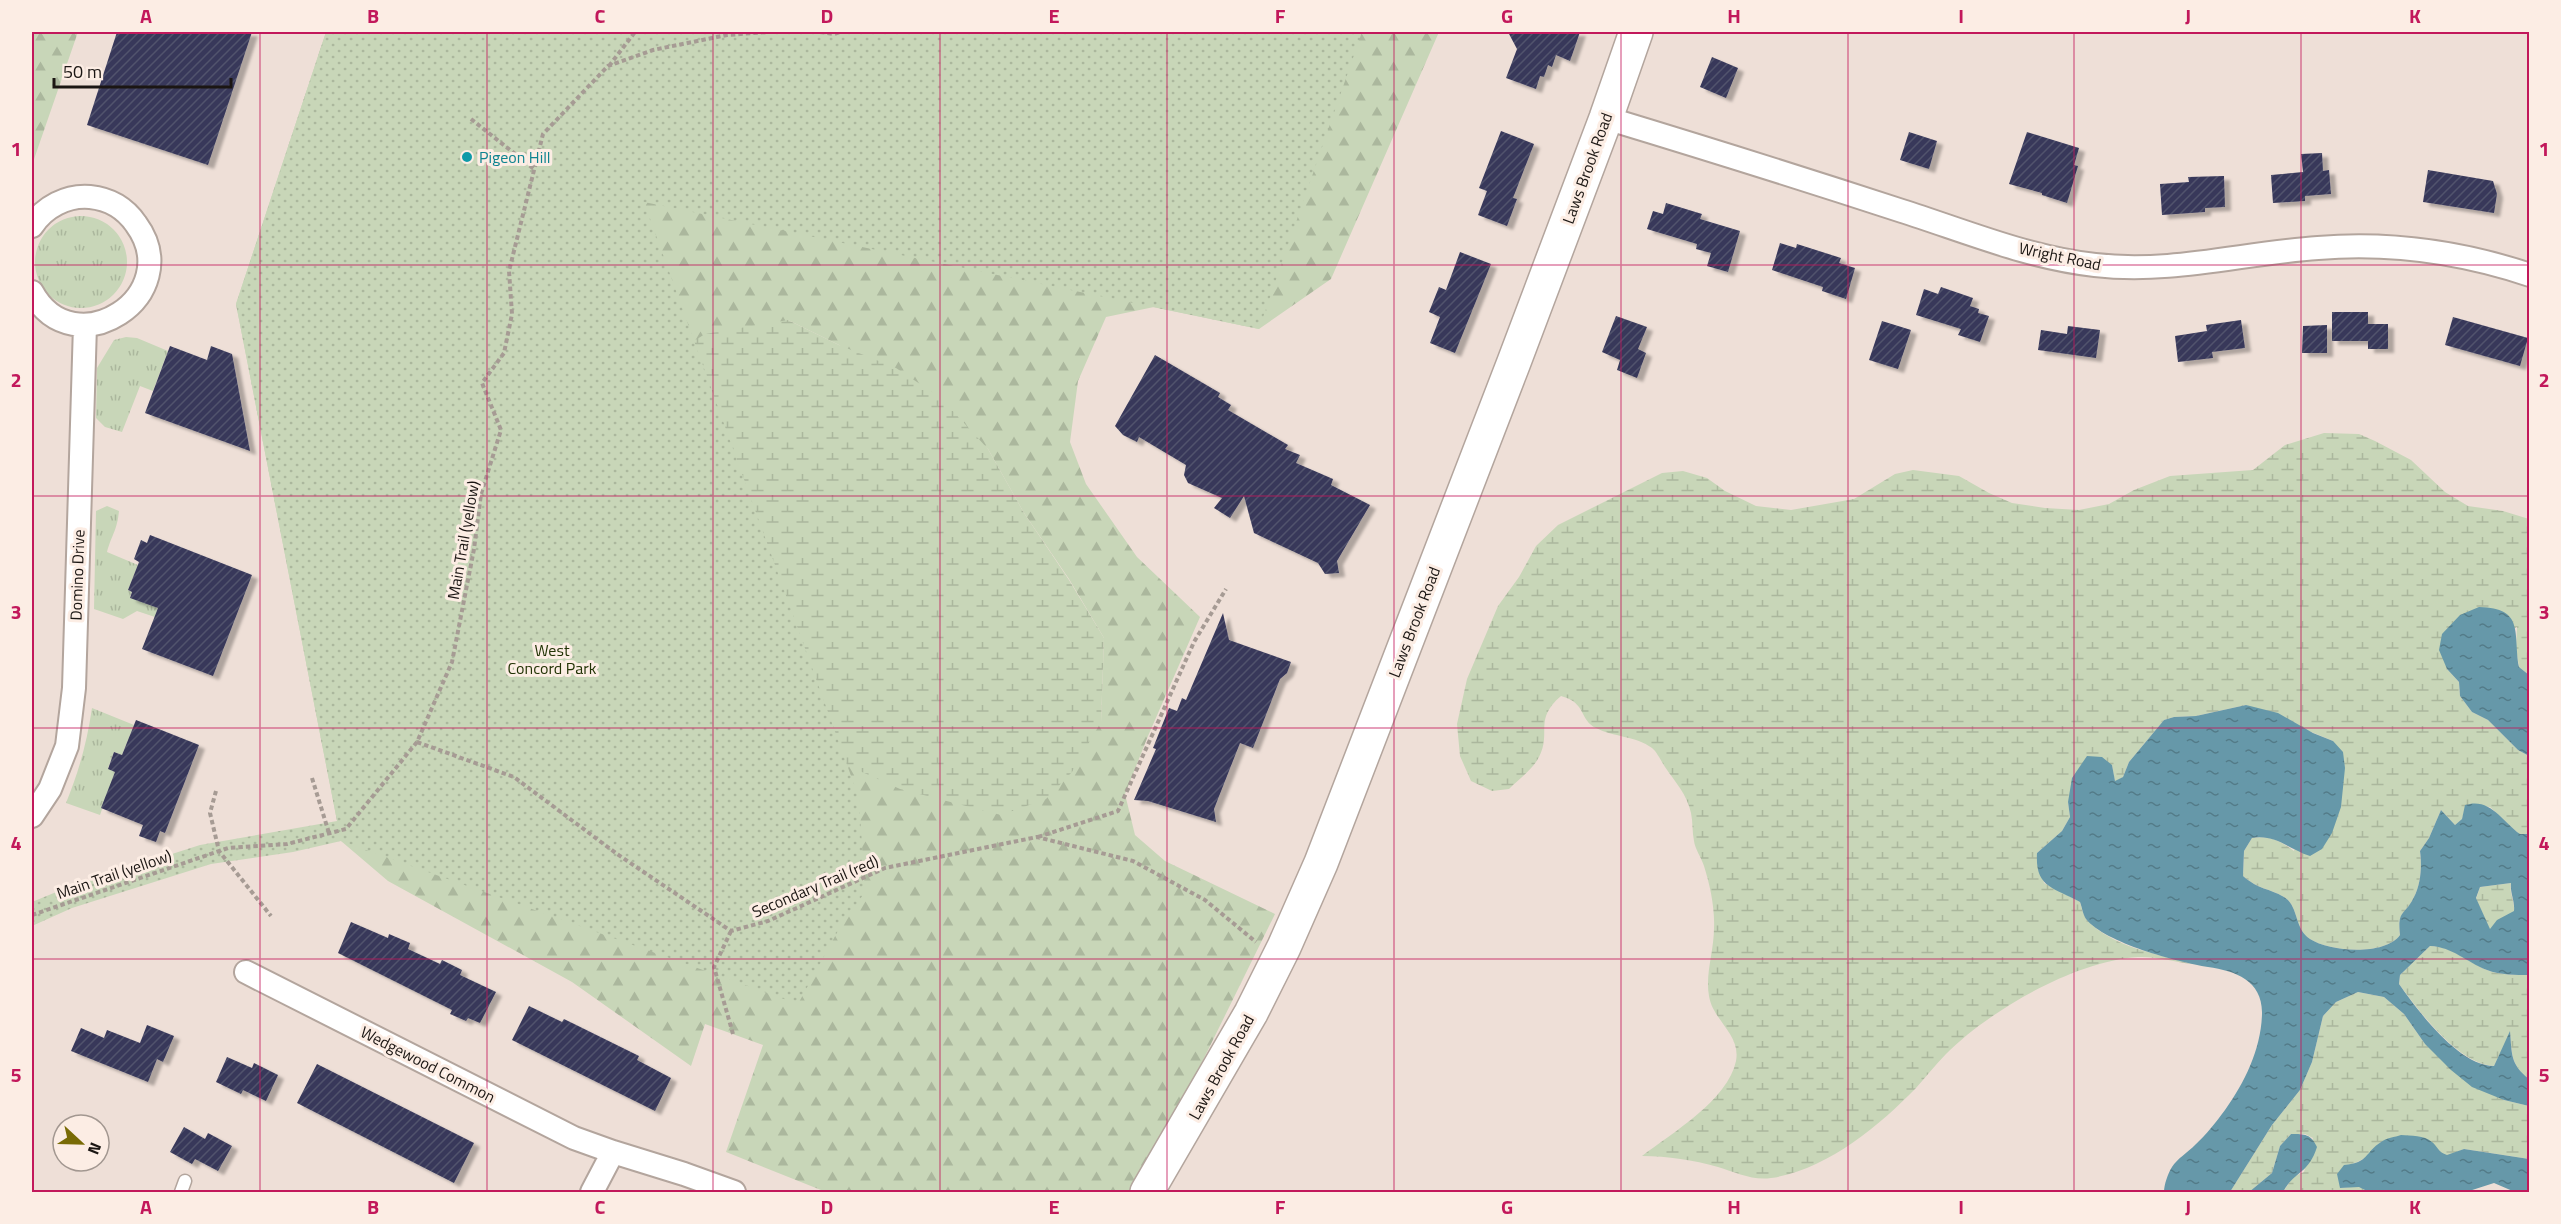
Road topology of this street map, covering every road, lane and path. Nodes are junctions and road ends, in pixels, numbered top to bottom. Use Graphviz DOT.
graph roads {
  1 [pos="635,32"];
  2 [pos="768,32"];
  3 [pos="820,32"];
  4 [pos="840,32"];
  5 [pos="1636,32"];
  6 [pos="608,66"];
  7 [pos="1606,118"];
  8 [pos="471,119"];
  9 [pos="534,169"];
  10 [pos="32,226"];
  11 [pos="2529,275"];
  12 [pos="32,292"];
  13 [pos="84,325"];
  14 [pos="1226,589"];
  15 [pos="417,742"];
  16 [pos="312,778"];
  17 [pos="216,791"];
  18 [pos="32,816"];
  19 [pos="329,833"];
  20 [pos="1037,837"];
  21 [pos="219,851"];
  22 [pos="32,915"];
  23 [pos="271,916"];
  24 [pos="731,931"];
  25 [pos="1277,960"];
  26 [pos="246,972"];
  27 [pos="733,1034"];
  28 [pos="613,1152"];
  29 [pos="592,1192"];
  30 [pos="734,1192"];
  31 [pos="1148,1192"];
  1 -- 6 [label="path"];
  2 -- 6 [label="path, Main Trail (yellow)"];
  3 -- 4 [label="path"];
  5 -- 7 [label="street, Laws Brook Road"];
  6 -- 9 [label="path, Main Trail (yellow)"];
  7 -- 11 [label="street, Wright Road"];
  7 -- 25 [label="street, Laws Brook Road"];
  8 -- 9 [label="path"];
  9 -- 15 [label="path, Main Trail (yellow)"];
  10 -- 13 [label="street"];
  12 -- 13 [label="street"];
  13 -- 18 [label="street, Domino Drive"];
  14 -- 20 [label="path"];
  15 -- 19 [label="path, Main Trail (yellow)"];
  15 -- 24 [label="path"];
  16 -- 19 [label="path"];
  17 -- 21 [label="path"];
  19 -- 21 [label="path, Main Trail (yellow)"];
  20 -- 24 [label="path, Secondary Trail (red)"];
  20 -- 25 [label="path, Secondary Trail (red)"];
  21 -- 22 [label="path, Main Trail (yellow)"];
  21 -- 23 [label="path"];
  24 -- 27 [label="path"];
  25 -- 31 [label="street, Laws Brook Road"];
  26 -- 28 [label="street, Wedgewood Common"];
  28 -- 29 [label="street"];
  28 -- 30 [label="street, Wedgewood Common"];
}
